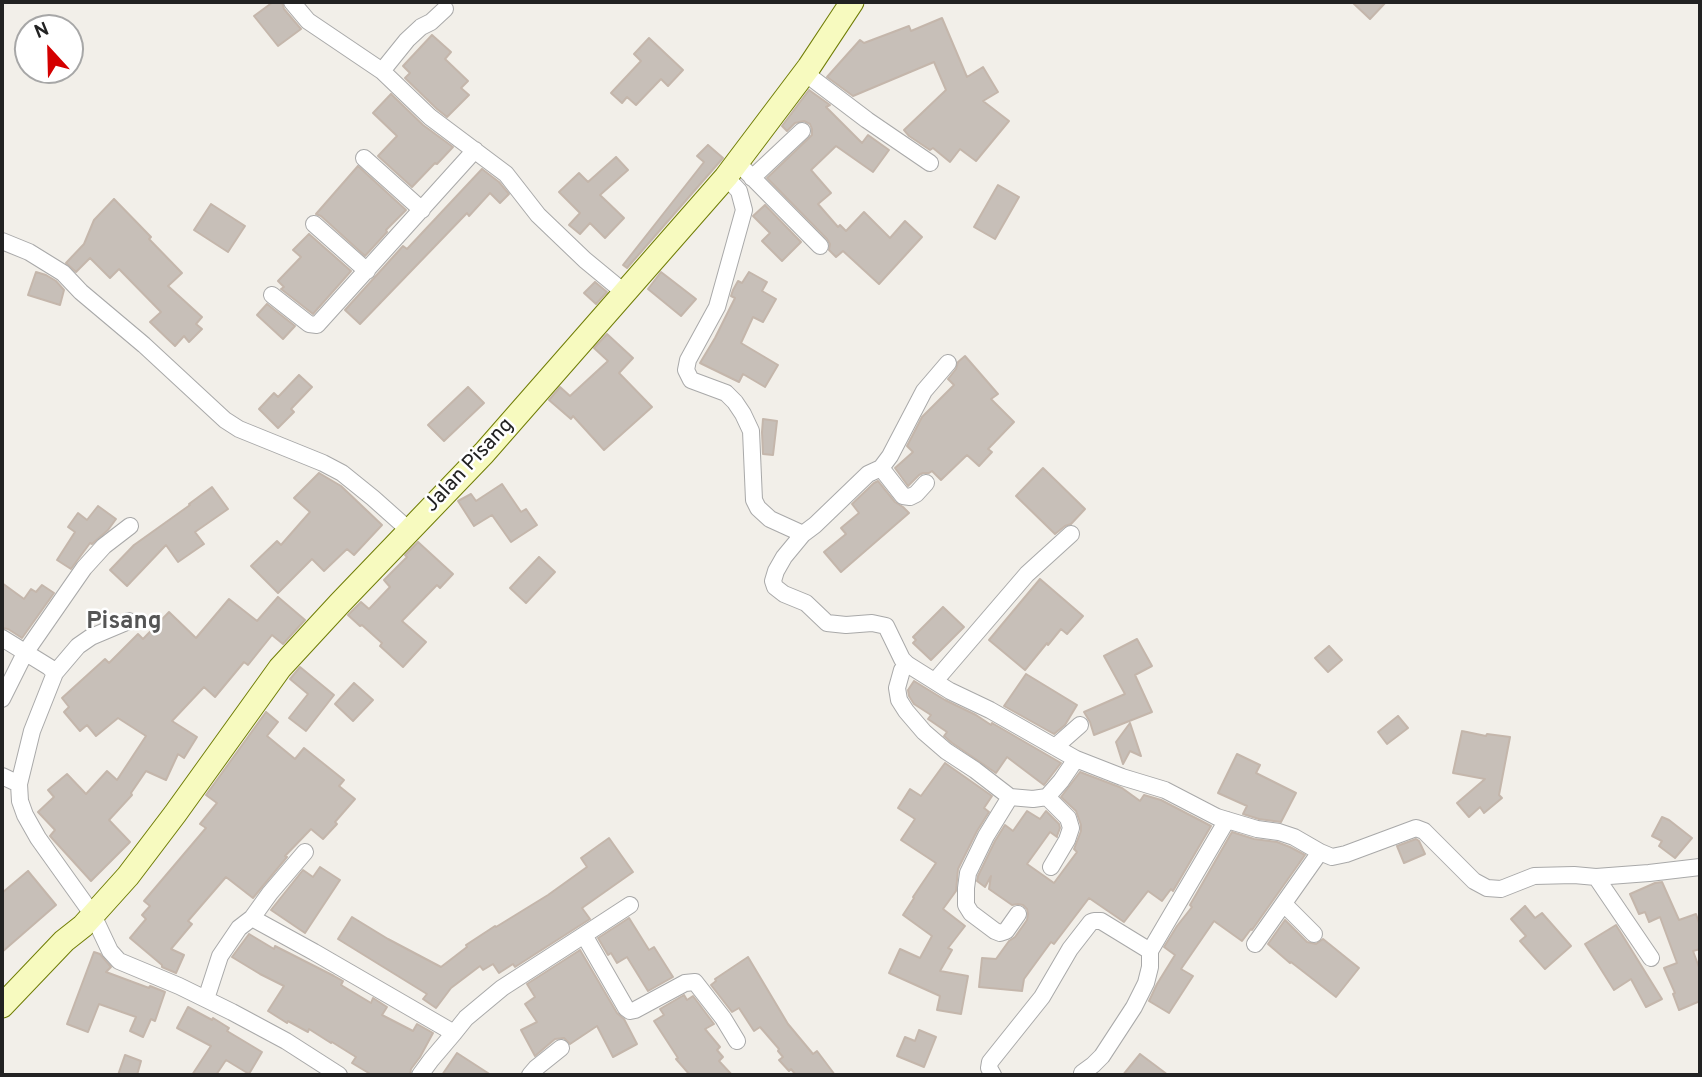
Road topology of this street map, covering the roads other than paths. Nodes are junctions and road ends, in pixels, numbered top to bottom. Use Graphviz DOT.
graph roads {
  1 [pos="292,2"];
  2 [pos="852,2"];
  3 [pos="444,9"];
  4 [pos="382,71"];
  5 [pos="805,73"];
  6 [pos="802,131"];
  7 [pos="475,150"];
  8 [pos="365,158"];
  9 [pos="930,163"];
  10 [pos="738,172"];
  11 [pos="422,210"];
  12 [pos="314,224"];
  13 [pos="2,241"];
  14 [pos="820,246"];
  15 [pos="367,271"];
  16 [pos="625,293"];
  17 [pos="272,295"];
  18 [pos="948,363"];
  19 [pos="881,468"];
  20 [pos="926,483"];
  21 [pos="130,526"];
  22 [pos="410,531"];
  23 [pos="803,534"];
  24 [pos="1071,534"];
  25 [pos="129,621"];
  26 [pos="2,638"];
  27 [pos="27,654"];
  28 [pos="907,664"];
  29 [pos="52,670"];
  30 [pos="935,681"];
  31 [pos="2,699"];
  32 [pos="1080,725"];
  33 [pos="1055,747"];
  34 [pos="1076,759"];
  35 [pos="11,780"];
  36 [pos="1010,797"];
  37 [pos="1047,797"];
  38 [pos="1227,820"];
  39 [pos="305,852"];
  40 [pos="1320,852"];
  41 [pos="1051,867"];
  42 [pos="1700,867"];
  43 [pos="1596,877"];
  44 [pos="1284,904"];
  45 [pos="630,905"];
  46 [pos="1018,914"];
  47 [pos="252,918"];
  48 [pos="88,920"];
  49 [pos="584,934"];
  50 [pos="1314,934"];
  51 [pos="1255,944"];
  52 [pos="1150,951"];
  53 [pos="1651,958"];
  54 [pos="206,999"];
  55 [pos="2,1006"];
  56 [pos="454,1033"];
  57 [pos="737,1041"];
  58 [pos="561,1048"];
  59 [pos="1082,1073"];
  60 [pos="338,1075"];
  61 [pos="420,1075"];
  62 [pos="530,1075"];
  63 [pos="993,1075"];
  1 -- 4 [label="street"];
  2 -- 5 [label="street, Jalan Pisang"];
  3 -- 4 [label="street"];
  4 -- 7 [label="street"];
  5 -- 9 [label="street"];
  5 -- 10 [label="street, Jalan Pisang"];
  6 -- 10 [label="street"];
  7 -- 11 [label="street"];
  7 -- 16 [label="street"];
  8 -- 11 [label="street"];
  10 -- 14 [label="street"];
  10 -- 16 [label="street, Jalan Pisang"];
  10 -- 23 [label="street"];
  11 -- 15 [label="street"];
  12 -- 15 [label="street"];
  13 -- 22 [label="street"];
  15 -- 17 [label="street"];
  16 -- 22 [label="street, Jalan Pisang"];
  18 -- 19 [label="street"];
  19 -- 20 [label="street"];
  19 -- 23 [label="street"];
  21 -- 27 [label="street"];
  22 -- 48 [label="street, Jalan Pisang"];
  23 -- 28 [label="street"];
  24 -- 30 [label="street"];
  25 -- 29 [label="street"];
  26 -- 27 [label="street"];
  27 -- 29 [label="street"];
  27 -- 31 [label="street"];
  28 -- 30 [label="street"];
  28 -- 36 [label="street"];
  29 -- 35 [label="street"];
  30 -- 33 [label="street"];
  32 -- 33 [label="street"];
  33 -- 34 [label="street"];
  34 -- 37 [label="street"];
  34 -- 38 [label="street"];
  35 -- 48 [label="street"];
  36 -- 37 [label="street"];
  36 -- 46 [label="street"];
  37 -- 41 [label="street"];
  38 -- 40 [label="street"];
  38 -- 52 [label="street"];
  39 -- 47 [label="street"];
  40 -- 43 [label="street"];
  40 -- 44 [label="street"];
  42 -- 43 [label="street"];
  43 -- 53 [label="street"];
  44 -- 50 [label="street"];
  44 -- 51 [label="street"];
  45 -- 49 [label="street"];
  47 -- 54 [label="street"];
  47 -- 56 [label="street"];
  48 -- 54 [label="street"];
  48 -- 55 [label="street, Jalan Pisang"];
  49 -- 56 [label="street"];
  49 -- 57 [label="street"];
  52 -- 59 [label="street"];
  52 -- 63 [label="street"];
  54 -- 60 [label="street"];
  56 -- 61 [label="street"];
  58 -- 62 [label="street"];
}
